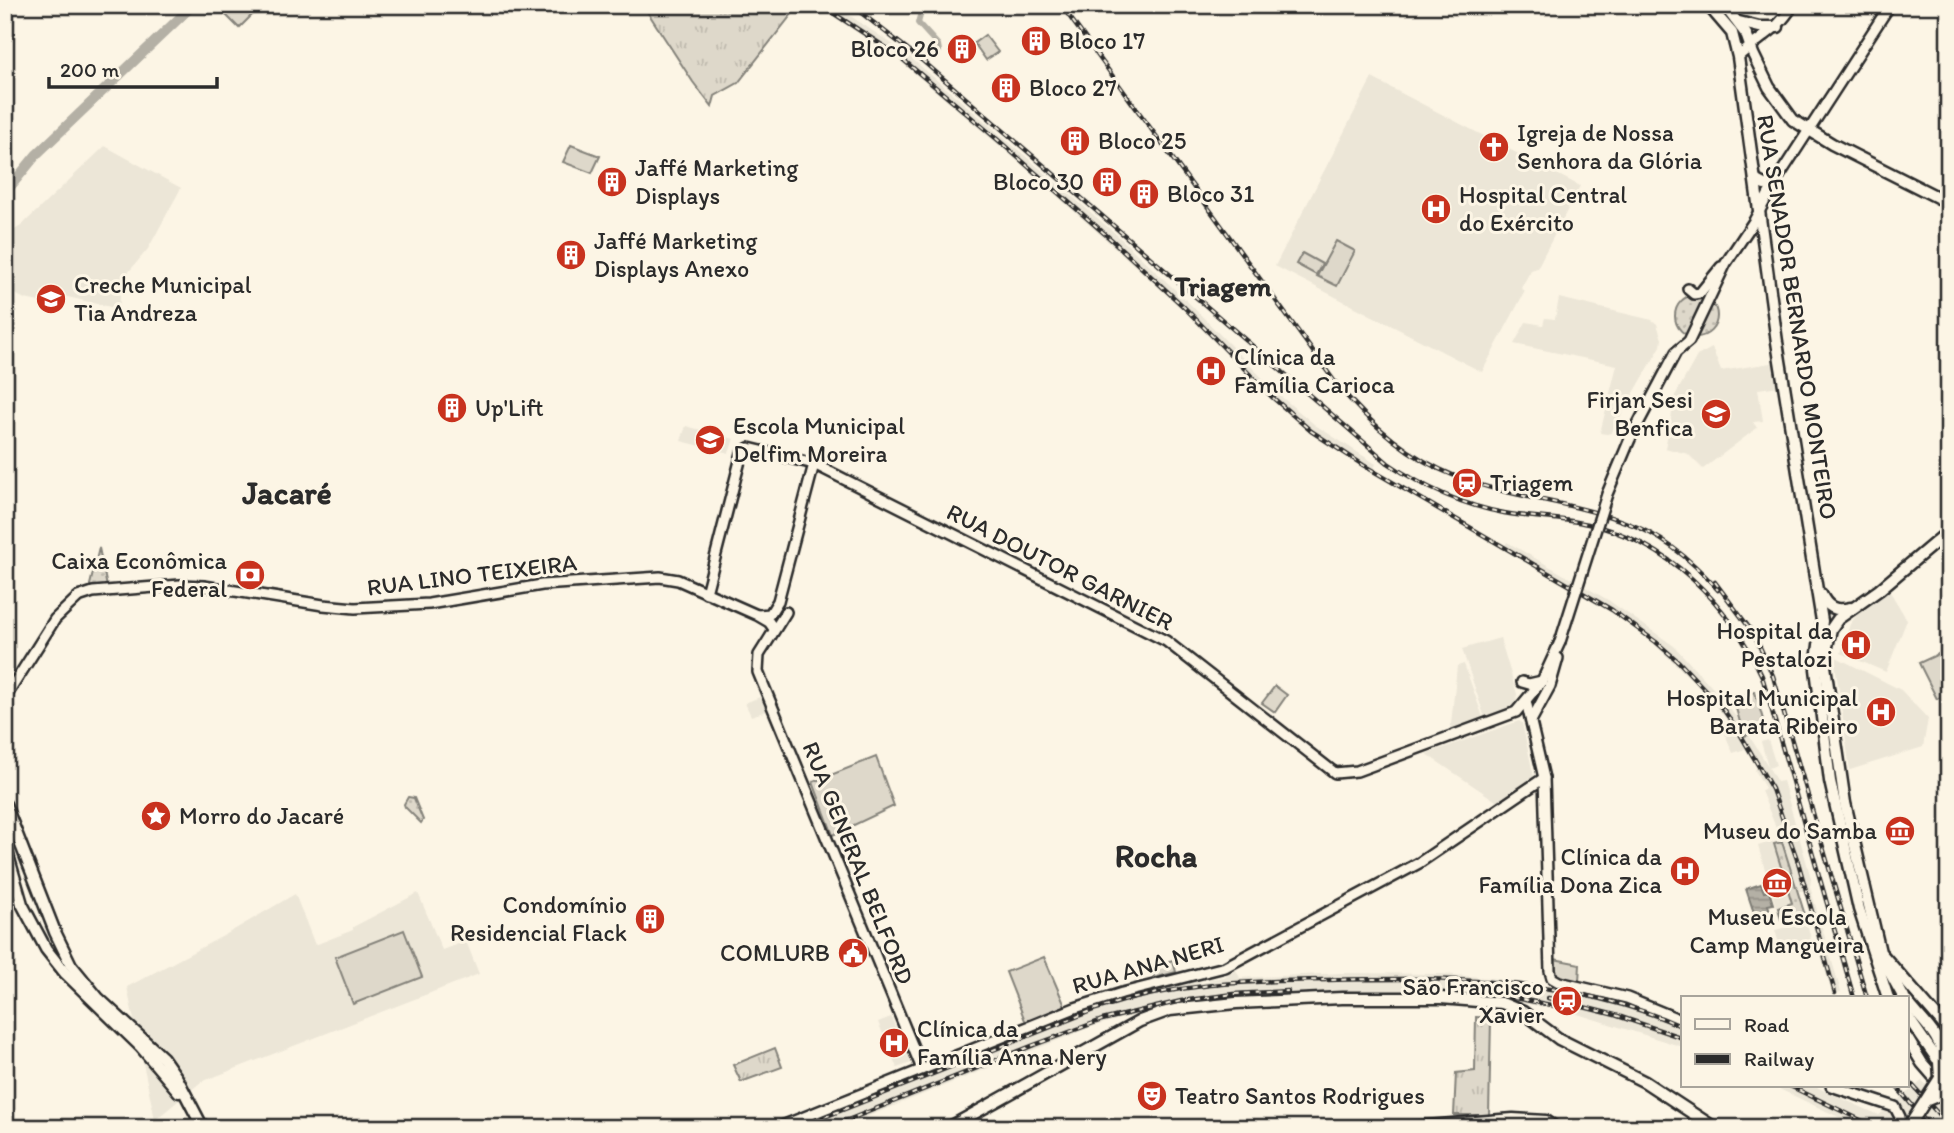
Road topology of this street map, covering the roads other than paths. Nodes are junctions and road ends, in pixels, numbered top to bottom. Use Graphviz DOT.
graph roads {
  1 [pos="1708,5"];
  2 [pos="1724,5"];
  3 [pos="1793,5"];
  4 [pos="1890,5"];
  5 [pos="1739,22"];
  6 [pos="1778,27"];
  7 [pos="1750,46"];
  8 [pos="1738,57"];
  9 [pos="1809,130"];
  10 [pos="1755,180"];
  11 [pos="1774,184"];
  12 [pos="1949,203"];
  13 [pos="1758,211"];
  14 [pos="1726,263"];
  15 [pos="1688,289"];
  16 [pos="814,464"];
  17 [pos="1949,531"];
  18 [pos="1816,583"];
  19 [pos="706,593"];
  20 [pos="1863,602"];
  21 [pos="786,612"];
  22 [pos="757,615"];
  23 [pos="774,629"];
  24 [pos="1559,646"];
  25 [pos="1542,681"];
  26 [pos="1522,682"];
  27 [pos="5,698"];
  28 [pos="1526,701"];
  29 [pos="1516,712"];
  30 [pos="1531,721"];
  31 [pos="1544,778"];
  32 [pos="1841,779"];
  33 [pos="1830,781"];
  34 [pos="1838,796"];
  35 [pos="5,804"];
  36 [pos="5,845"];
  37 [pos="1880,952"];
  38 [pos="1880,976"];
  39 [pos="1887,996"];
  40 [pos="1893,996"];
  41 [pos="1903,996"];
  42 [pos="1911,1014"];
  43 [pos="1681,1020"];
  44 [pos="1949,1031"];
  45 [pos="1909,1041"];
  46 [pos="922,1069"];
  47 [pos="1837,1088"];
  48 [pos="1949,1093"];
  49 [pos="1928,1101"];
  50 [pos="189,1103"];
  51 [pos="203,1128"];
  52 [pos="777,1128"];
  53 [pos="948,1128"];
  54 [pos="1403,1128"];
  55 [pos="1556,1128"];
  56 [pos="1715,1128"];
  57 [pos="1898,1128"];
  58 [pos="1909,1128"];
  1 -- 8 [label="main road, RUA SENADOR BERNARDO MONTEIRO"];
  2 -- 5 [label="main road"];
  3 -- 6 [label="main road"];
  4 -- 9 [label="main road"];
  5 -- 6 [label="main road"];
  5 -- 7 [label="main road"];
  6 -- 7 [label="main road"];
  7 -- 8 [label="main road"];
  7 -- 9 [label="main road"];
  8 -- 10 [label="main road, RUA SENADOR BERNARDO MONTEIRO"];
  9 -- 11 [label="main road"];
  9 -- 12 [label="main road"];
  10 -- 11 [label="main road"];
  10 -- 13 [label="main road, RUA SENADOR BERNARDO MONTEIRO"];
  11 -- 13 [label="main road"];
  13 -- 14 [label="main road"];
  13 -- 18 [label="main road, RUA SENADOR BERNARDO MONTEIRO"];
  14 -- 15 [label="main road"];
  14 -- 24 [label="main road, bridge"];
  16 -- 19 [label="main road, RUA DOUTOR GARNIER"];
  16 -- 22 [label="main road"];
  16 -- 29 [label="main road, RUA DOUTOR GARNIER"];
  17 -- 20 [label="main road"];
  18 -- 20 [label="main road"];
  18 -- 33 [label="main road, RUA SENADOR BERNARDO MONTEIRO"];
  19 -- 22 [label="main road, RUA LINO TEIXEIRA"];
  19 -- 27 [label="main road, RUA LINO TEIXEIRA"];
  20 -- 32 [label="main road"];
  21 -- 23 [label="main road"];
  22 -- 23 [label="main road, RUA LINO TEIXEIRA"];
  23 -- 46 [label="main road, RUA GENERAL BELFORD"];
  24 -- 25 [label="main road"];
  24 -- 30 [label="main road"];
  25 -- 26 [label="main road"];
  25 -- 28 [label="main road"];
  28 -- 29 [label="main road"];
  28 -- 30 [label="main road"];
  29 -- 30 [label="main road"];
  30 -- 31 [label="main road"];
  31 -- 43 [label="main road"];
  31 -- 46 [label="main road, RUA ANA NERI"];
  32 -- 33 [label="main road"];
  32 -- 34 [label="main road"];
  33 -- 34 [label="main road, RUA SENADOR BERNARDO MONTEIRO"];
  34 -- 37 [label="main road"];
  34 -- 38 [label="main road"];
  35 -- 50 [label="main road"];
  36 -- 50 [label="main road"];
  37 -- 41 [label="main road"];
  37 -- 44 [label="main road"];
  38 -- 39 [label="main road"];
  38 -- 40 [label="main road"];
  42 -- 49 [label="main road, bridge"];
  42 -- 49 [label="main road, bridge"];
  45 -- 48 [label="main road"];
  46 -- 52 [label="main road, RUA ANA NERI"];
  47 -- 57 [label="main road"];
  48 -- 49 [label="main road, bridge"];
  49 -- 58 [label="main road, bridge"];
  50 -- 51 [label="main road"];
  53 -- 56 [label="main road"];
  54 -- 55 [label="main road"];
}
